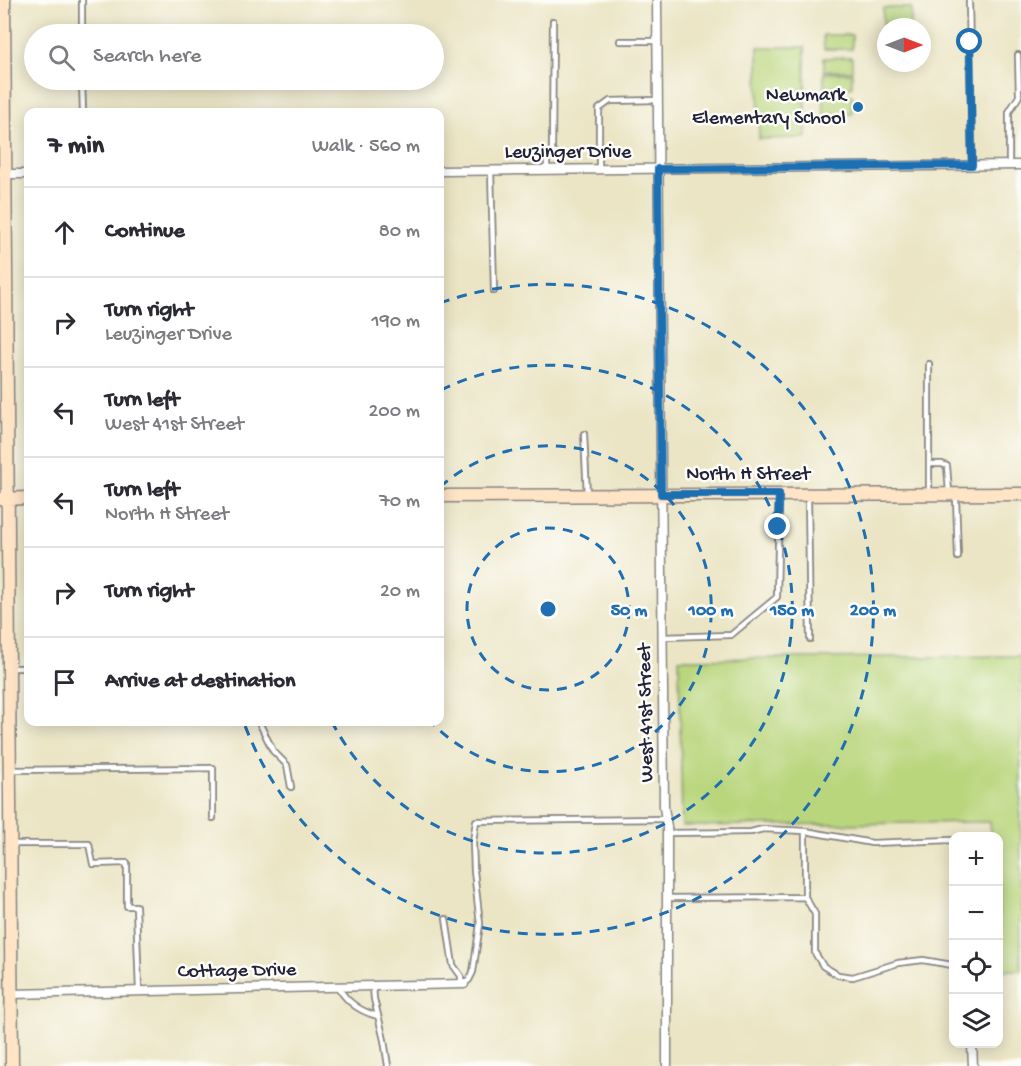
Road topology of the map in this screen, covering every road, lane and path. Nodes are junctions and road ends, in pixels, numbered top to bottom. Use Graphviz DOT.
graph roads {
  1 [pos="4,0"];
  2 [pos="82,0"];
  3 [pos="657,0"];
  4 [pos="969,0"];
  5 [pos="553,21"];
  6 [pos="82,24"];
  7 [pos="620,41"];
  8 [pos="657,41"];
  9 [pos="2,46"];
  10 [pos="1018,56"];
  11 [pos="82,90"];
  12 [pos="657,100"];
  13 [pos="83,108"];
  14 [pos="552,153"];
  15 [pos="972,165"];
  16 [pos="1010,165"];
  17 [pos="1021,165"];
  18 [pos="658,169"];
  19 [pos="490,170"];
  20 [pos="547,170"];
  21 [pos="561,170"];
  22 [pos="599,170"];
  23 [pos="444,171"];
  24 [pos="2,174"];
  25 [pos="24,174"];
  26 [pos="494,291"];
  27 [pos="3,337"];
  28 [pos="929,364"];
  29 [pos="584,435"];
  30 [pos="929,464"];
  31 [pos="661,494"];
  32 [pos="779,494"];
  33 [pos="808,494"];
  34 [pos="929,494"];
  35 [pos="953,494"];
  36 [pos="1021,494"];
  37 [pos="587,495"];
  38 [pos="444,496"];
  39 [pos="24,498"];
  40 [pos="4,499"];
  41 [pos="958,556"];
  42 [pos="4,595"];
  43 [pos="4,631"];
  44 [pos="663,637"];
  45 [pos="810,639"];
  46 [pos="9,668"];
  47 [pos="24,668"];
  48 [pos="261,726"];
  49 [pos="10,770"];
  50 [pos="291,786"];
  51 [pos="213,818"];
  52 [pos="666,819"];
  53 [pos="805,831"];
  54 [pos="667,832"];
  55 [pos="949,840"];
  56 [pos="10,844"];
  57 [pos="805,897"];
  58 [pos="667,898"];
  59 [pos="446,920"];
  60 [pos="949,964"];
  61 [pos="462,984"];
  62 [pos="373,986"];
  63 [pos="338,987"];
  64 [pos="139,991"];
  65 [pos="11,994"];
  66 [pos="378,1016"];
  67 [pos="972,1048"];
  68 [pos="12,1066"];
  69 [pos="388,1066"];
  70 [pos="667,1066"];
  71 [pos="973,1066"];
  1 -- 9 [label="main road"];
  2 -- 6 [label="lane"];
  3 -- 8 [label="street, West 41st Street"];
  4 -- 15 [label="lane"];
  5 -- 14 [label="lane"];
  7 -- 8 [label="lane"];
  8 -- 12 [label="street, West 41st Street"];
  9 -- 24 [label="main road"];
  10 -- 16 [label="lane"];
  11 -- 13 [label="lane"];
  12 -- 18 [label="street, West 41st Street"];
  12 -- 22 [label="lane"];
  14 -- 20 [label="lane"];
  14 -- 21 [label="lane"];
  15 -- 16 [label="street, Leuzinger Drive"];
  15 -- 18 [label="street, Leuzinger Drive"];
  16 -- 17 [label="street, Leuzinger Drive"];
  18 -- 22 [label="street, Leuzinger Drive"];
  18 -- 31 [label="street, West 41st Street"];
  19 -- 20 [label="street, Leuzinger Drive"];
  19 -- 23 [label="street, Leuzinger Drive"];
  19 -- 26 [label="lane"];
  20 -- 21 [label="street, Leuzinger Drive"];
  21 -- 22 [label="street, Leuzinger Drive"];
  24 -- 25 [label="street"];
  24 -- 27 [label="main road"];
  27 -- 40 [label="main road"];
  28 -- 30 [label="lane"];
  29 -- 37 [label="lane"];
  30 -- 34 [label="lane"];
  30 -- 35 [label="lane"];
  31 -- 32 [label="main road, North H Street"];
  31 -- 37 [label="main road, North H Street"];
  31 -- 44 [label="street, West 41st Street"];
  32 -- 33 [label="main road, North H Street"];
  32 -- 44 [label="lane"];
  33 -- 34 [label="main road, North H Street"];
  33 -- 45 [label="lane"];
  34 -- 35 [label="main road, North H Street"];
  35 -- 36 [label="main road, North H Street"];
  35 -- 41 [label="lane"];
  37 -- 38 [label="main road, North H Street"];
  39 -- 40 [label="main road"];
  40 -- 42 [label="main road"];
  42 -- 43 [label="main road"];
  43 -- 46 [label="main road"];
  44 -- 52 [label="street, West 41st Street"];
  46 -- 47 [label="lane"];
  46 -- 49 [label="main road"];
  48 -- 50 [label="lane"];
  49 -- 51 [label="lane"];
  49 -- 56 [label="main road"];
  52 -- 54 [label="street, West 41st Street"];
  52 -- 61 [label="lane"];
  53 -- 54 [label="lane"];
  53 -- 55 [label="lane"];
  53 -- 57 [label="lane"];
  54 -- 58 [label="street, West 41st Street"];
  56 -- 64 [label="lane"];
  56 -- 65 [label="main road"];
  57 -- 58 [label="lane"];
  57 -- 60 [label="lane"];
  58 -- 70 [label="street, West 41st Street"];
  59 -- 61 [label="lane"];
  61 -- 62 [label="street, Cottage Drive"];
  62 -- 63 [label="street, Cottage Drive"];
  62 -- 66 [label="lane"];
  63 -- 64 [label="street, Cottage Drive"];
  63 -- 66 [label="lane"];
  64 -- 65 [label="street, Cottage Drive"];
  65 -- 68 [label="main road"];
  66 -- 69 [label="lane"];
  67 -- 71 [label="street"];
}
